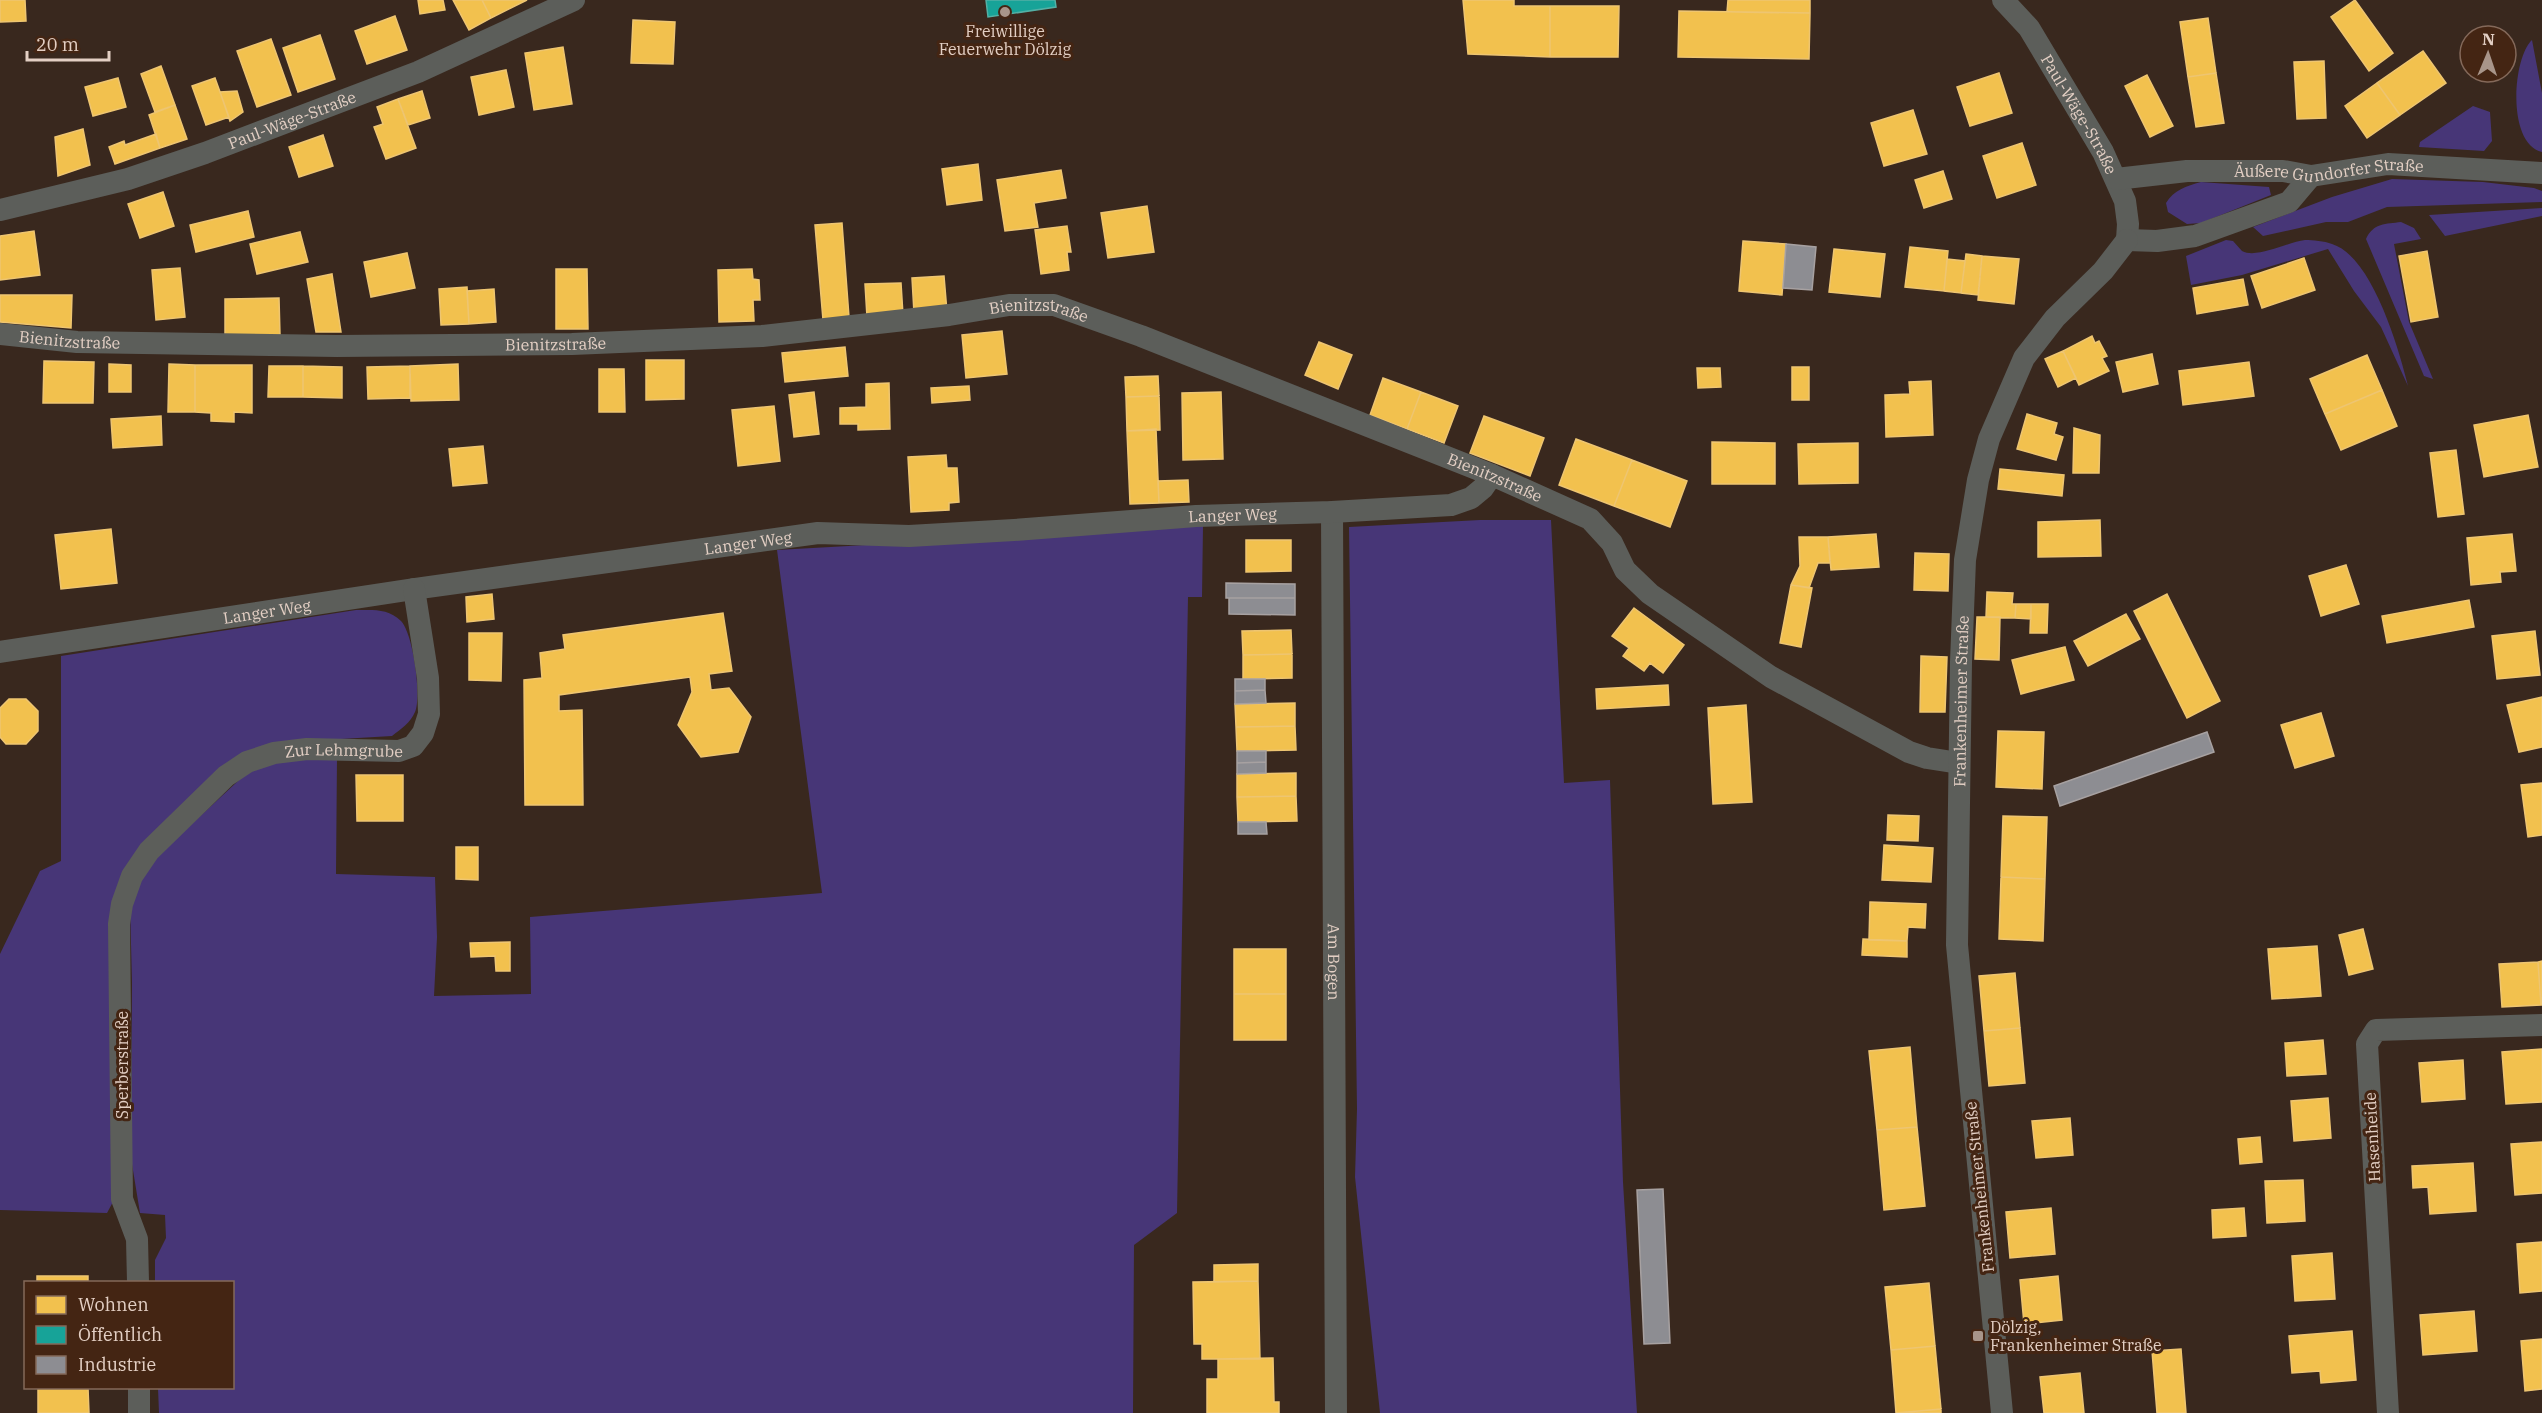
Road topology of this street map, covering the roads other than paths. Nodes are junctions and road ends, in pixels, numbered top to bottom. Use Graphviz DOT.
graph roads {
  1 [pos="574,0"];
  2 [pos="2003,0"];
  3 [pos="2542,173"];
  4 [pos="2311,176"];
  5 [pos="2116,179"];
  6 [pos="0,210"];
  7 [pos="2127,240"];
  8 [pos="0,334"];
  9 [pos="1492,475"];
  10 [pos="1332,512"];
  11 [pos="414,589"];
  12 [pos="0,652"];
  13 [pos="1959,763"];
  14 [pos="149,851"];
  15 [pos="2542,1025"];
  16 [pos="138,1281"];
  17 [pos="139,1389"];
  18 [pos="139,1413"];
  19 [pos="1336,1413"];
  20 [pos="2002,1413"];
  21 [pos="2388,1413"];
  1 -- 6 [label="street, Paul-Wäge-Straße"];
  2 -- 5 [label="street, Paul-Wäge-Straße"];
  3 -- 4 [label="street, Äußere Gundorfer Straße"];
  4 -- 5 [label="street, Äußere Gundorfer Straße"];
  4 -- 7 [label="street"];
  5 -- 7 [label="street, Paul-Wäge-Straße"];
  7 -- 13 [label="street, Frankenheimer Straße"];
  8 -- 9 [label="street, Bienitzstraße"];
  9 -- 10 [label="street, Langer Weg"];
  9 -- 13 [label="street, Bienitzstraße"];
  10 -- 11 [label="street, Langer Weg"];
  10 -- 19 [label="street, Am Bogen"];
  11 -- 12 [label="street, Langer Weg"];
  11 -- 14 [label="street, Zur Lehmgrube"];
  13 -- 20 [label="street, Frankenheimer Straße"];
  14 -- 16 [label="street, Sperberstraße"];
  15 -- 21 [label="street, Hasenheide"];
  17 -- 18 [label="street"];
}
